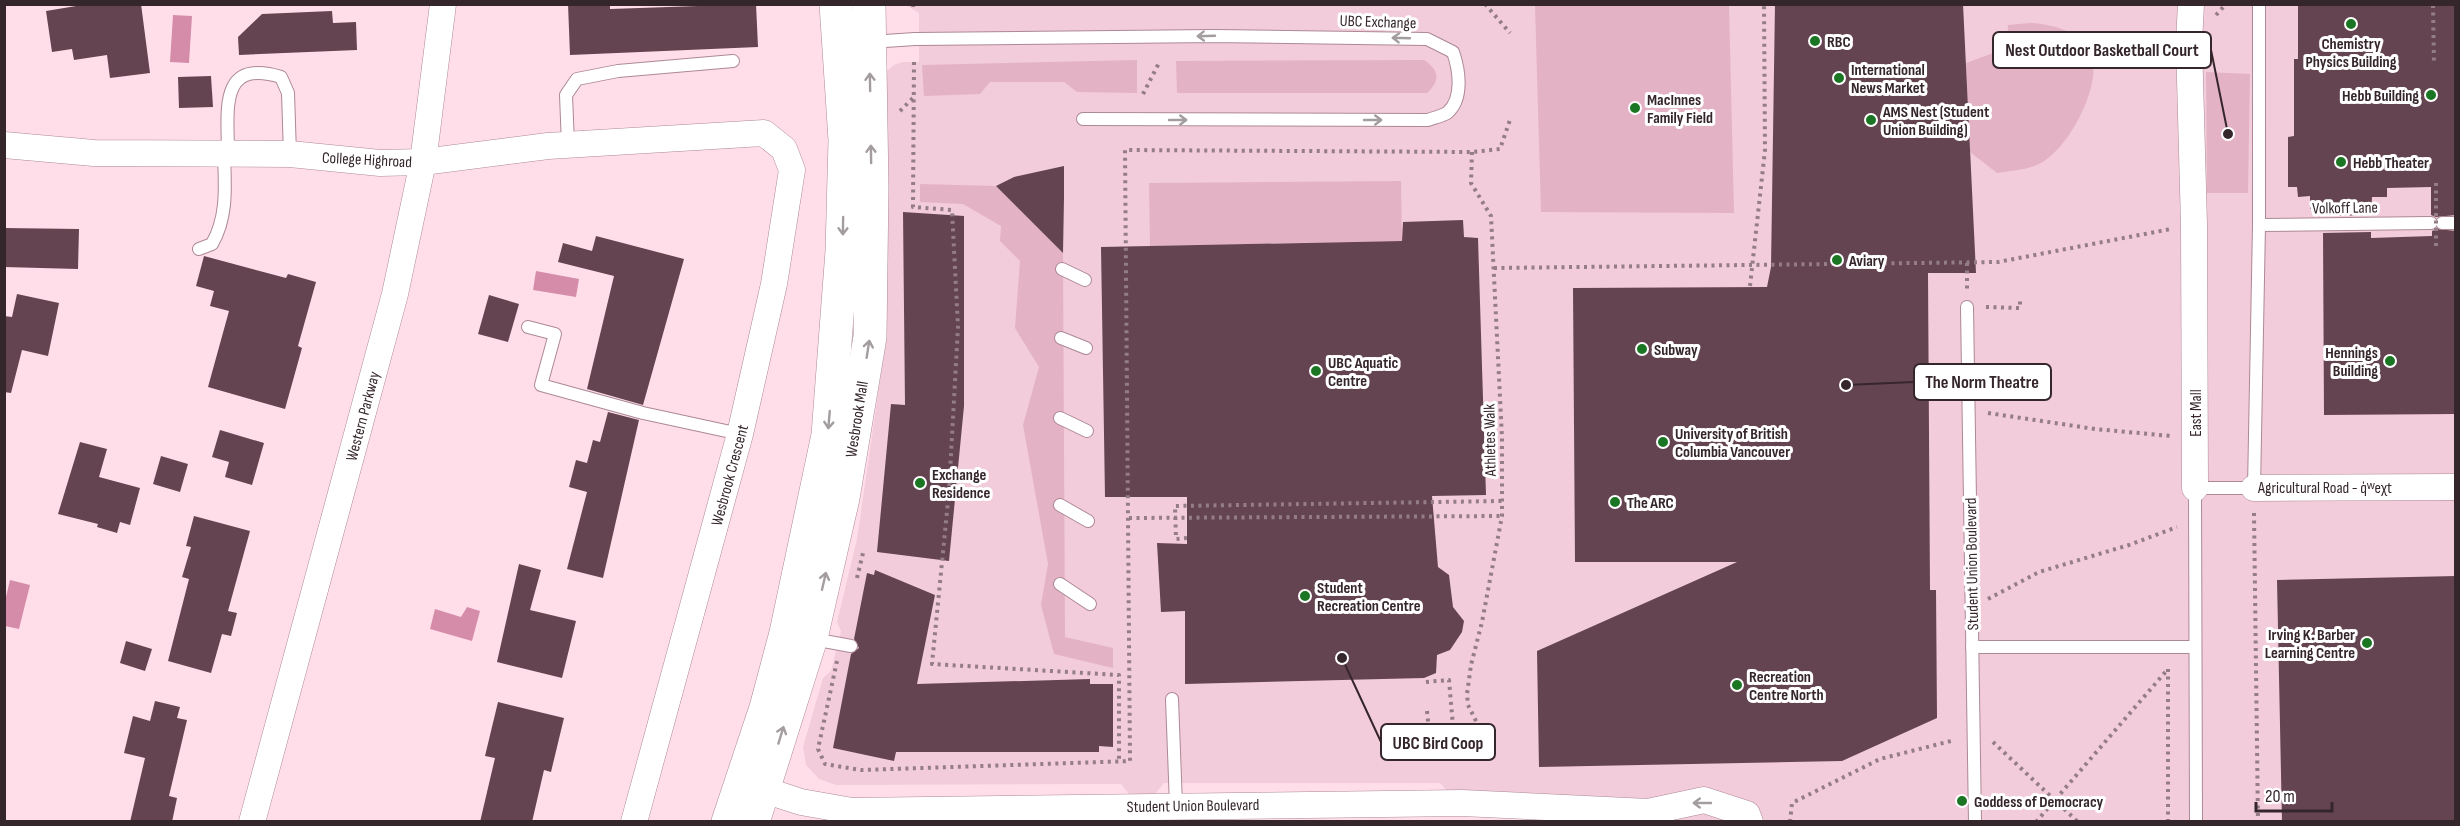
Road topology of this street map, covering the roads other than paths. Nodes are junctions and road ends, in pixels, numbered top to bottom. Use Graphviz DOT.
graph roads {
  1 [pos="443,4"];
  2 [pos="836,4"];
  3 [pos="869,4"];
  4 [pos="2191,4"];
  5 [pos="2259,4"];
  6 [pos="855,42"];
  7 [pos="733,61"];
  8 [pos="1083,119"];
  9 [pos="764,133"];
  10 [pos="4,145"];
  11 [pos="568,145"];
  12 [pos="226,154"];
  13 [pos="290,154"];
  14 [pos="423,162"];
  15 [pos="2456,223"];
  16 [pos="2259,225"];
  17 [pos="199,249"];
  18 [pos="1062,269"];
  19 [pos="1085,280"];
  20 [pos="1967,307"];
  21 [pos="528,327"];
  22 [pos="1061,338"];
  23 [pos="1086,348"];
  24 [pos="1060,418"];
  25 [pos="1087,431"];
  26 [pos="740,435"];
  27 [pos="2456,487"];
  28 [pos="2195,488"];
  29 [pos="2254,488"];
  30 [pos="1060,505"];
  31 [pos="1088,521"];
  32 [pos="1060,584"];
  33 [pos="1090,604"];
  34 [pos="1972,647"];
  35 [pos="2194,647"];
  36 [pos="1172,699"];
  37 [pos="753,787"];
  38 [pos="1176,805"];
  39 [pos="1217,813"];
  40 [pos="1578,815"];
  41 [pos="1652,817"];
  42 [pos="252,822"];
  43 [pos="634,822"];
  44 [pos="728,822"];
  45 [pos="753,822"];
  46 [pos="1750,822"];
  47 [pos="1975,822"];
  48 [pos="2196,822"];
  1 -- 14 [label="street, Western Parkway"];
  2 -- 6 [label="main road, Wesbrook Mall"];
  3 -- 6 [label="main road, Wesbrook Mall"];
  4 -- 28 [label="street, East Mall"];
  5 -- 16 [label="lane"];
  8 -- 6 [label="lane, UBC Exchange, one-way"];
  6 -- 37 [label="main road, Wesbrook Mall"];
  7 -- 11 [label="lane"];
  9 -- 11 [label="street, College Highroad"];
  9 -- 26 [label="street, Wesbrook Crescent"];
  10 -- 12 [label="street, College Highroad"];
  11 -- 14 [label="street, College Highroad"];
  12 -- 13 [label="street, College Highroad"];
  12 -- 13 [label="lane"];
  12 -- 17 [label="lane"];
  13 -- 14 [label="street, College Highroad"];
  14 -- 42 [label="street, Western Parkway"];
  15 -- 16 [label="lane, Volkoff Lane"];
  16 -- 29 [label="lane"];
  18 -- 19 [label="lane"];
  20 -- 34 [label="lane, Student Union Boulevard"];
  21 -- 26 [label="lane"];
  22 -- 23 [label="lane"];
  24 -- 25 [label="lane"];
  26 -- 43 [label="street, Wesbrook Crescent"];
  27 -- 29 [label="street, Agricultural Road - q̓ʷeχt"];
  28 -- 29 [label="lane, Agricultural Road - q̓ʷeχt"];
  28 -- 35 [label="lane, East Mall"];
  30 -- 31 [label="lane"];
  32 -- 33 [label="lane"];
  34 -- 35 [label="lane"];
  34 -- 47 [label="lane, Student Union Boulevard"];
  35 -- 48 [label="lane, East Mall"];
  36 -- 38 [label="lane"];
  37 -- 38 [label="street, Student Union Boulevard"];
  37 -- 44 [label="main road, Wesbrook Mall"];
  37 -- 45 [label="main road, Wesbrook Mall"];
  38 -- 39 [label="street, Student Union Boulevard"];
  39 -- 40 [label="street, Student Union Boulevard"];
  40 -- 41 [label="street, Student Union Boulevard"];
  46 -- 41 [label="street, Student Union Boulevard, one-way"];
}
